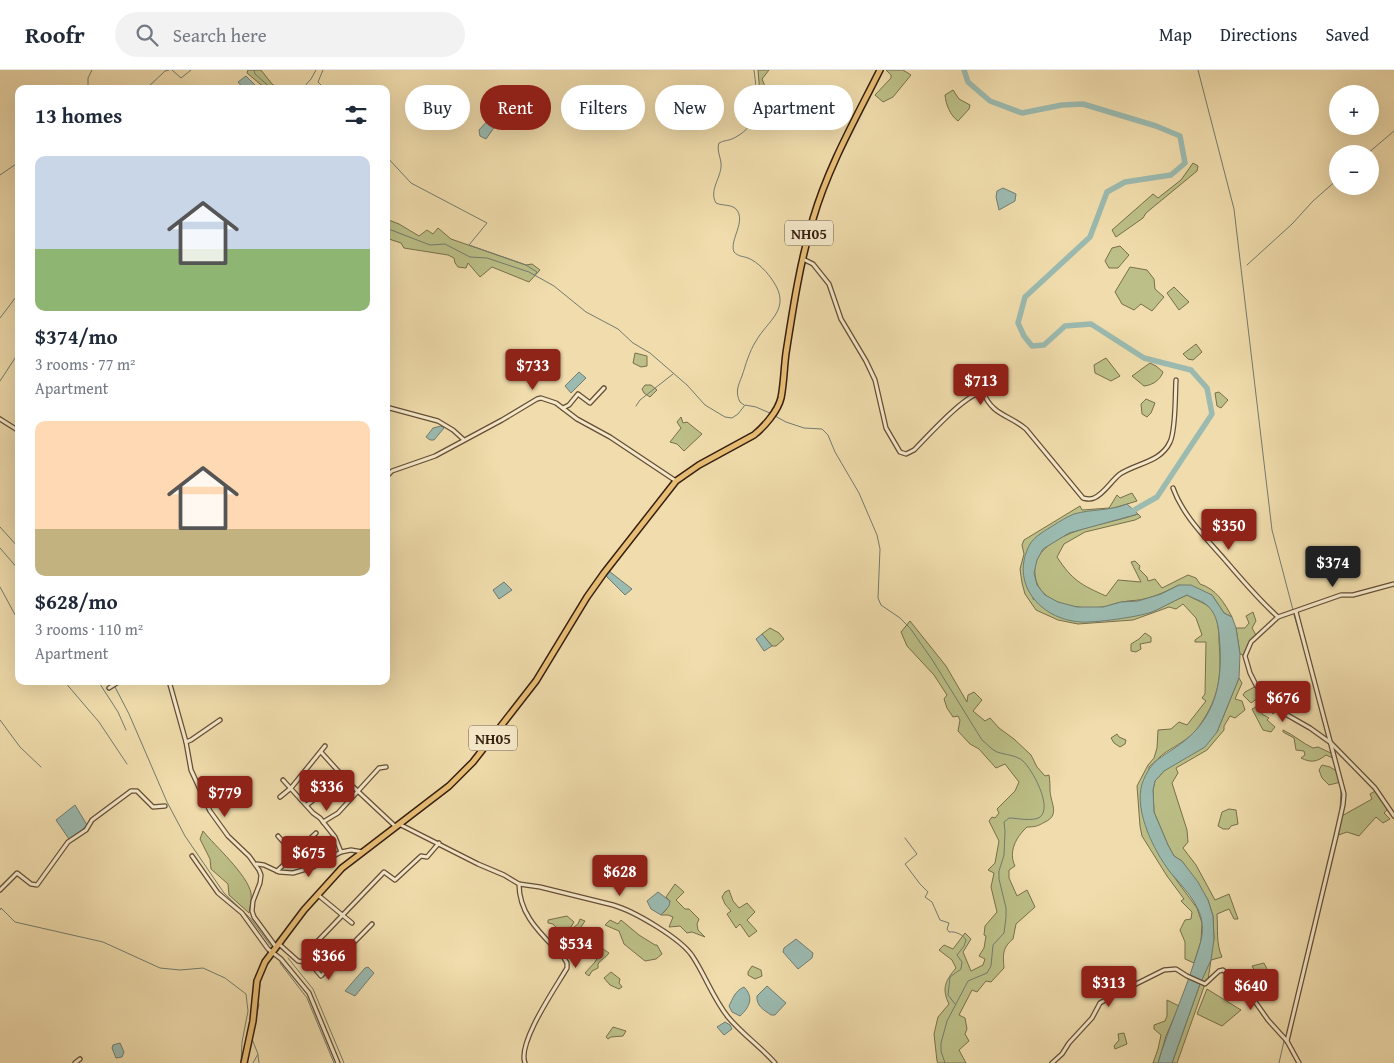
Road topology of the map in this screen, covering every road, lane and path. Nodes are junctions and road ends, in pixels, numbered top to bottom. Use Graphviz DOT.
graph roads {
  1 [pos="880,70"];
  2 [pos="802,259"];
  3 [pos="1176,380"];
  4 [pos="604,388"];
  5 [pos="390,408"];
  6 [pos="563,408"];
  7 [pos="0,419"];
  8 [pos="15,428"];
  9 [pos="464,439"];
  10 [pos="390,473"];
  11 [pos="676,482"];
  12 [pos="1173,488"];
  13 [pos="1394,584"];
  14 [pos="1296,612"];
  15 [pos="1278,617"];
  16 [pos="114,685"];
  17 [pos="170,685"];
  18 [pos="110,688"];
  19 [pos="220,720"];
  20 [pos="186,742"];
  21 [pos="1331,743"];
  22 [pos="325,746"];
  23 [pos="321,752"];
  24 [pos="386,767"];
  25 [pos="341,775"];
  26 [pos="284,780"];
  27 [pos="291,788"];
  28 [pos="357,791"];
  29 [pos="280,797"];
  30 [pos="307,805"];
  31 [pos="165,806"];
  32 [pos="1394,816"];
  33 [pos="323,822"];
  34 [pos="398,826"];
  35 [pos="316,833"];
  36 [pos="278,836"];
  37 [pos="438,843"];
  38 [pos="342,852"];
  39 [pos="363,852"];
  40 [pos="192,856"];
  41 [pos="292,856"];
  42 [pos="256,864"];
  43 [pos="277,871"];
  44 [pos="519,884"];
  45 [pos="0,890"];
  46 [pos="318,894"];
  47 [pos="343,915"];
  48 [pos="352,923"];
  49 [pos="372,924"];
  50 [pos="276,947"];
  51 [pos="312,947"];
  52 [pos="1287,1041"];
  53 [pos="80,1059"];
  54 [pos="76,1063"];
  55 [pos="244,1063"];
  56 [pos="338,1063"];
  57 [pos="525,1063"];
  58 [pos="775,1063"];
  59 [pos="1052,1063"];
  60 [pos="1299,1063"];
  1 -- 2 [label="main road, NH05"];
  2 -- 3 [label="street"];
  2 -- 11 [label="main road, NH05"];
  4 -- 6 [label="street"];
  5 -- 9 [label="street"];
  6 -- 9 [label="street"];
  6 -- 11 [label="street"];
  7 -- 8 [label="street"];
  9 -- 10 [label="street"];
  11 -- 34 [label="main road, NH05"];
  12 -- 15 [label="street"];
  13 -- 14 [label="street"];
  14 -- 15 [label="street"];
  14 -- 21 [label="street"];
  15 -- 21 [label="street"];
  16 -- 18 [label="street"];
  17 -- 20 [label="street"];
  19 -- 20 [label="street"];
  20 -- 42 [label="street"];
  21 -- 32 [label="street"];
  21 -- 52 [label="street"];
  22 -- 23 [label="street"];
  23 -- 25 [label="street"];
  23 -- 27 [label="street"];
  24 -- 28 [label="street"];
  25 -- 28 [label="street"];
  25 -- 30 [label="street"];
  26 -- 27 [label="street"];
  27 -- 29 [label="street"];
  27 -- 30 [label="street"];
  28 -- 33 [label="street"];
  28 -- 34 [label="street"];
  30 -- 33 [label="street"];
  31 -- 45 [label="street"];
  33 -- 38 [label="street"];
  34 -- 37 [label="street"];
  34 -- 39 [label="main road, NH05"];
  35 -- 41 [label="street"];
  36 -- 41 [label="street"];
  37 -- 44 [label="street"];
  37 -- 47 [label="street"];
  38 -- 39 [label="street"];
  38 -- 43 [label="street"];
  39 -- 46 [label="main road, NH05"];
  40 -- 50 [label="street"];
  41 -- 43 [label="street"];
  42 -- 43 [label="street"];
  42 -- 50 [label="street"];
  44 -- 57 [label="street"];
  44 -- 58 [label="street"];
  46 -- 47 [label="street"];
  46 -- 50 [label="main road, NH05"];
  47 -- 48 [label="street"];
  47 -- 51 [label="street"];
  49 -- 50 [label="street"];
  50 -- 55 [label="main road, NH05"];
  50 -- 56 [label="street"];
  52 -- 59 [label="street"];
  52 -- 60 [label="street"];
  53 -- 54 [label="street"];
}
